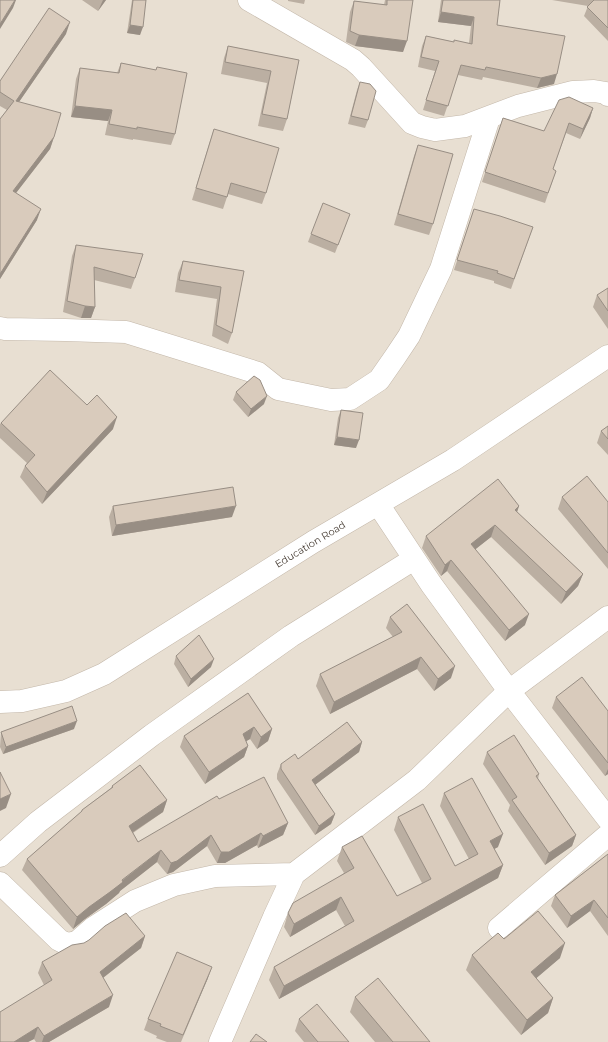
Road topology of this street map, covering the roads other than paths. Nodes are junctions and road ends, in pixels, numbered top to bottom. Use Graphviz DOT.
graph roads {
  1 [pos="249,0"];
  2 [pos="608,95"];
  3 [pos="489,118"];
  4 [pos="0,328"];
  5 [pos="608,356"];
  6 [pos="378,504"];
  7 [pos="414,558"];
  8 [pos="608,617"];
  9 [pos="509,691"];
  10 [pos="0,702"];
  11 [pos="608,819"];
  12 [pos="608,835"];
  13 [pos="0,856"];
  14 [pos="294,874"];
  15 [pos="0,883"];
  16 [pos="499,928"];
  17 [pos="220,1042"];
  1 -- 3 [label="street"];
  2 -- 3 [label="street"];
  3 -- 4 [label="street"];
  5 -- 6 [label="street, Education Road"];
  6 -- 7 [label="street"];
  6 -- 10 [label="street, Education Road"];
  7 -- 9 [label="street"];
  7 -- 13 [label="street"];
  8 -- 9 [label="street"];
  9 -- 11 [label="street"];
  9 -- 14 [label="street"];
  12 -- 16 [label="street"];
  14 -- 15 [label="street"];
  14 -- 17 [label="street"];
}
